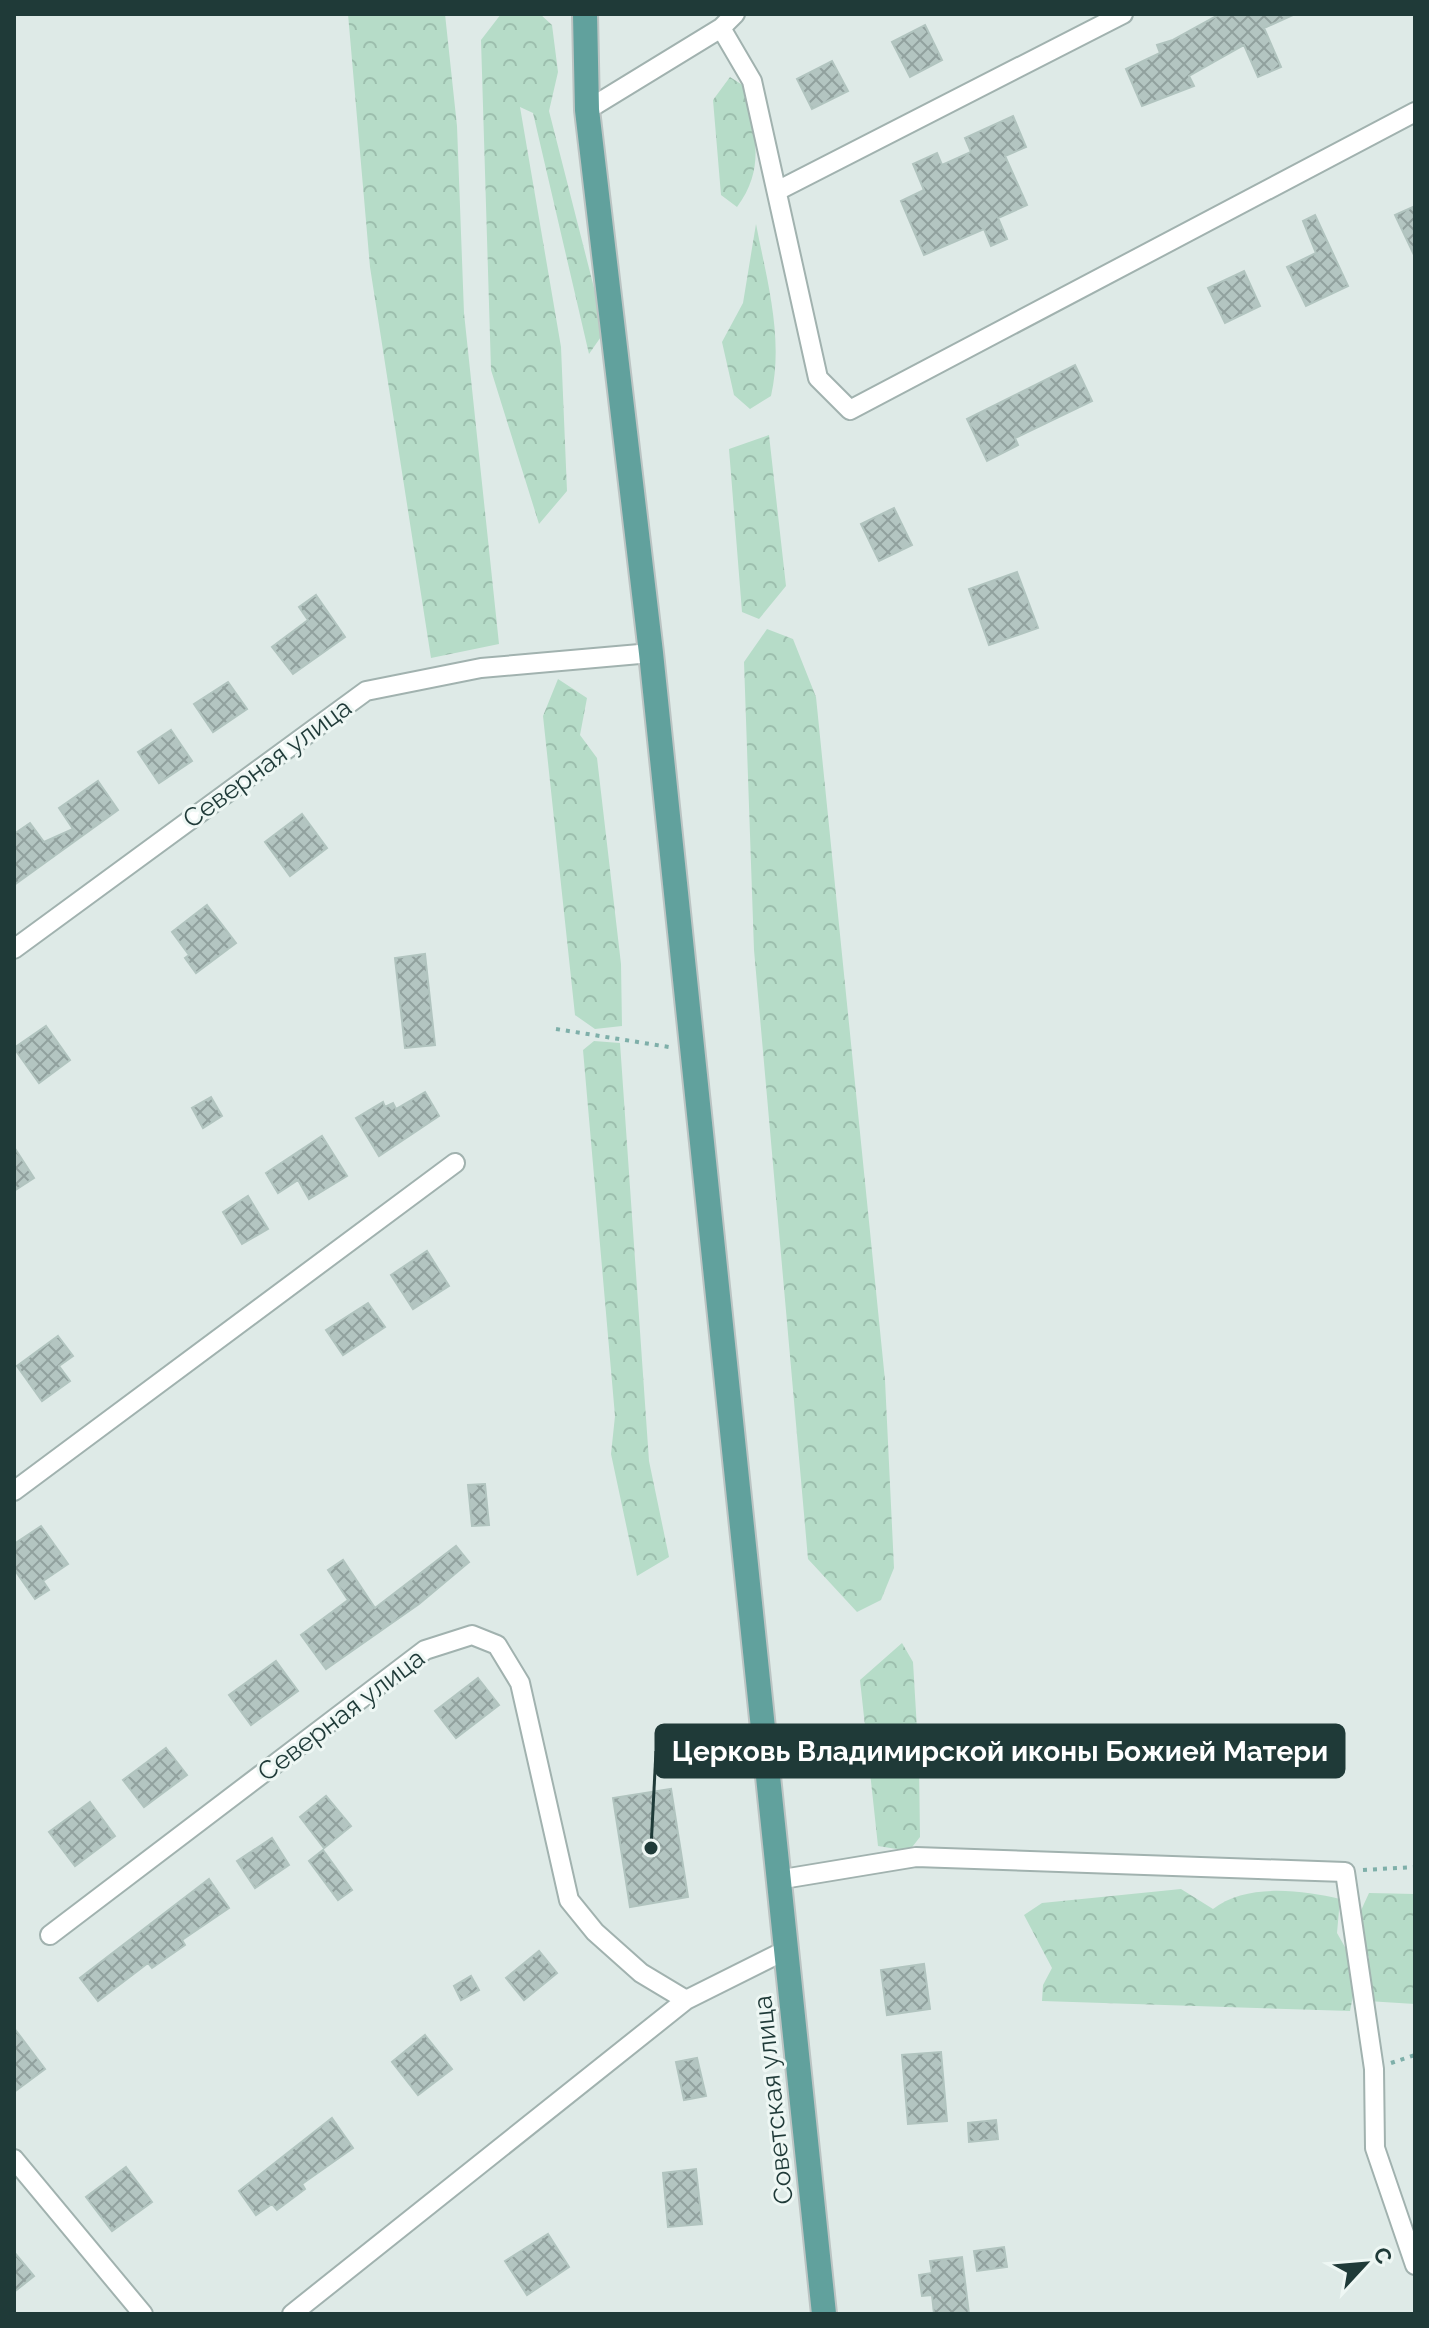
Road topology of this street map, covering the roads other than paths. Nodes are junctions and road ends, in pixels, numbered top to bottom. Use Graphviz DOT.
graph roads {
  1 [pos="585,14"];
  2 [pos="735,14"];
  3 [pos="1123,14"];
  4 [pos="721,28"];
  5 [pos="587,110"];
  6 [pos="1415,112"];
  7 [pos="777,191"];
  8 [pos="651,653"];
  9 [pos="14,949"];
  10 [pos="455,1163"];
  11 [pos="14,1491"];
  12 [pos="777,1880"];
  13 [pos="50,1935"];
  14 [pos="784,1951"];
  15 [pos="686,2000"];
  16 [pos="14,2159"];
  17 [pos="1415,2265"];
  18 [pos="143,2314"];
  19 [pos="292,2314"];
  20 [pos="824,2314"];
  1 -- 5 [label="main road, Советская улица"];
  2 -- 4 [label="street"];
  3 -- 7 [label="street"];
  4 -- 5 [label="street"];
  4 -- 7 [label="street"];
  5 -- 8 [label="main road, Советская улица"];
  6 -- 7 [label="street"];
  8 -- 9 [label="street, Северная улица"];
  8 -- 12 [label="main road, Советская улица"];
  10 -- 11 [label="street"];
  12 -- 14 [label="main road, Советская улица"];
  12 -- 17 [label="street"];
  13 -- 15 [label="street, Северная улица"];
  14 -- 15 [label="street"];
  14 -- 20 [label="main road, Советская улица"];
  15 -- 19 [label="street"];
  16 -- 18 [label="street"];
}
